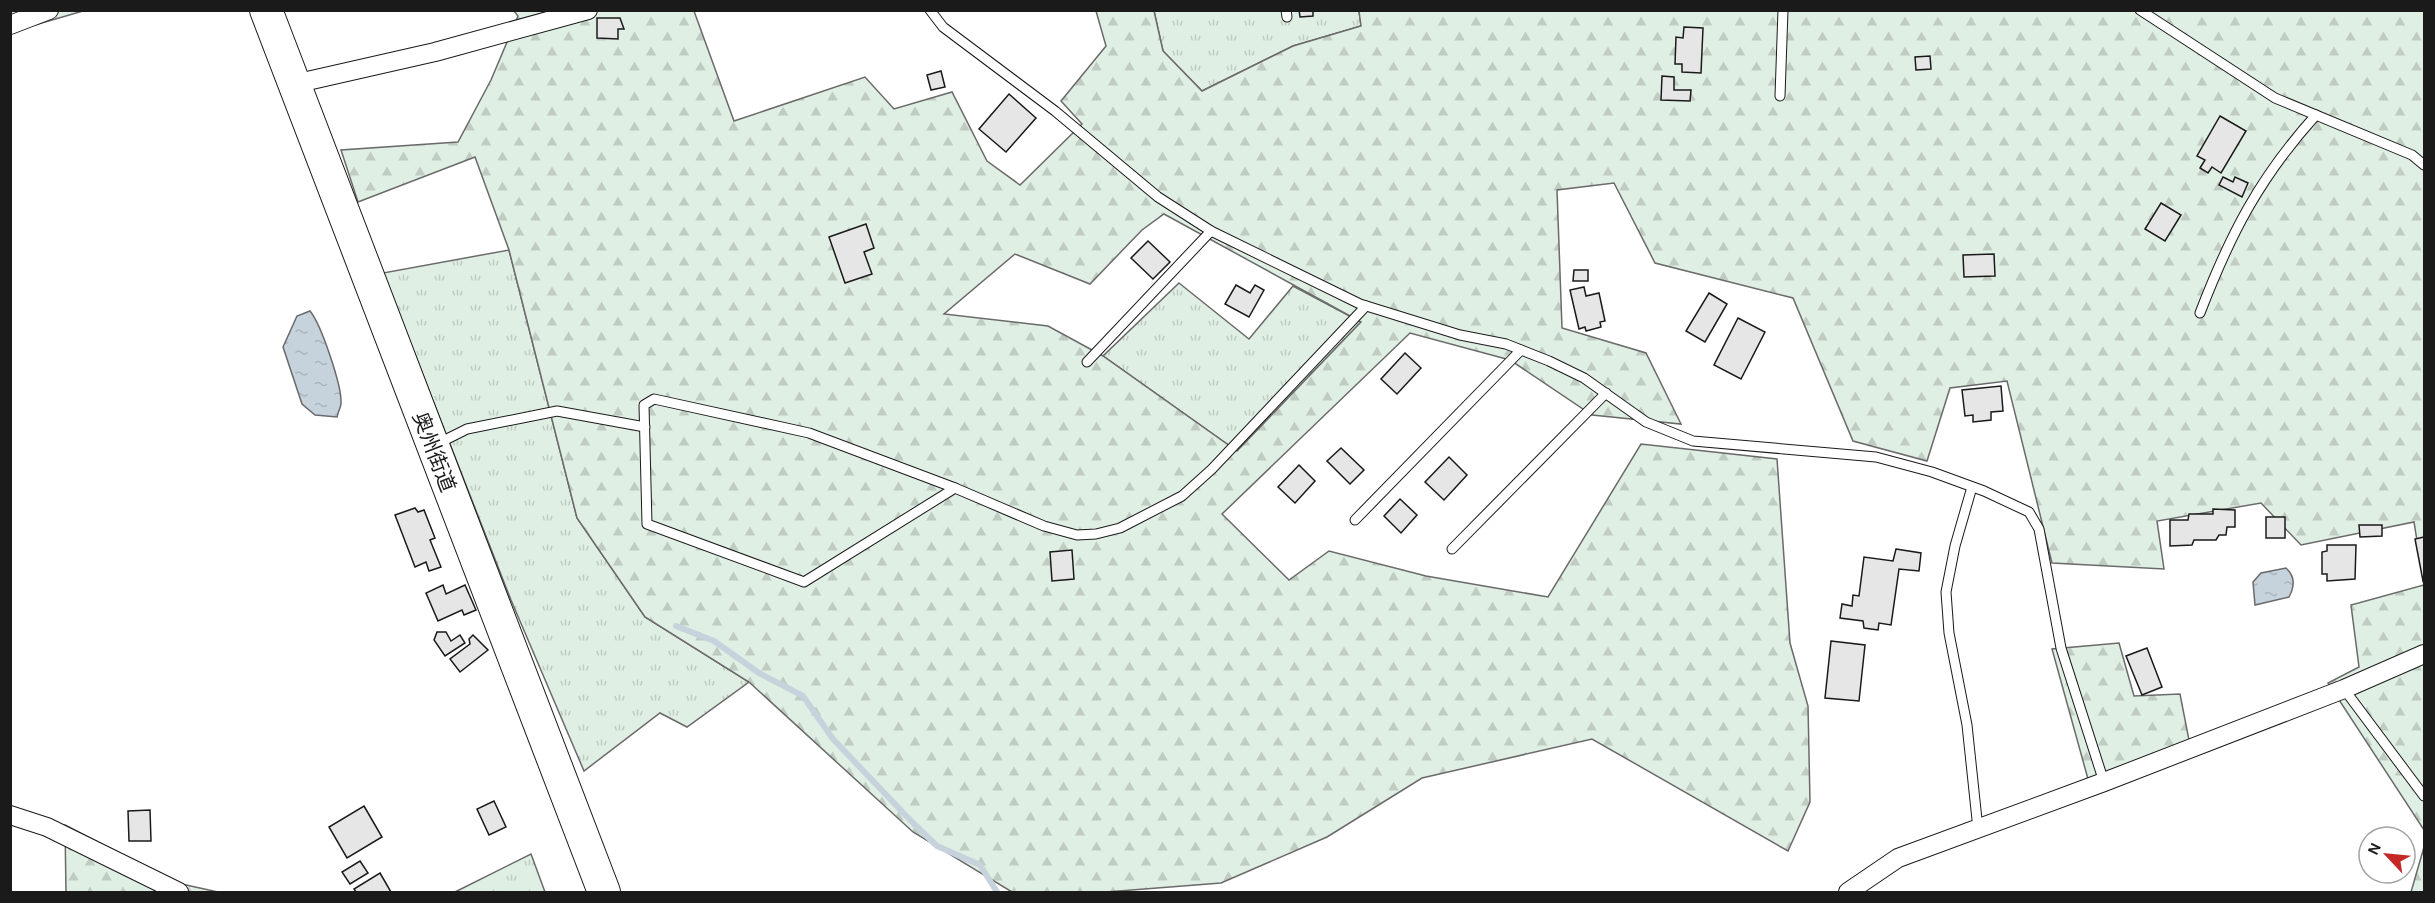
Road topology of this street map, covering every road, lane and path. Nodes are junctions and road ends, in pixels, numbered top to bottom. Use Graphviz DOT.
graph roads {
  1 [pos="50,10"];
  2 [pos="266,10"];
  3 [pos="588,10"];
  4 [pos="930,10"];
  5 [pos="1783,10"];
  6 [pos="2140,10"];
  7 [pos="10,24"];
  8 [pos="294,84"];
  9 [pos="1780,96"];
  10 [pos="2316,115"];
  11 [pos="2424,165"];
  12 [pos="1211,231"];
  13 [pos="1366,306"];
  14 [pos="2200,313"];
  15 [pos="1521,350"];
  16 [pos="1087,362"];
  17 [pos="1606,393"];
  18 [pos="645,427"];
  19 [pos="431,447"];
  20 [pos="1972,487"];
  21 [pos="955,488"];
  22 [pos="1355,520"];
  23 [pos="1452,549"];
  24 [pos="2424,654"];
  25 [pos="2344,688"];
  26 [pos="2104,782"];
  27 [pos="2424,796"];
  28 [pos="10,815"];
  29 [pos="1977,829"];
  30 [pos="179,892"];
  31 [pos="604,892"];
  32 [pos="1848,892"];
  1 -- 7 [label="street"];
  2 -- 8 [label="highway, 奥州街道"];
  3 -- 8 [label="street"];
  4 -- 12 [label="lane"];
  5 -- 9 [label="lane"];
  6 -- 10 [label="lane"];
  8 -- 19 [label="highway, 奥州街道"];
  10 -- 11 [label="lane"];
  10 -- 14 [label="lane"];
  12 -- 13 [label="lane"];
  12 -- 16 [label="lane"];
  13 -- 15 [label="lane"];
  13 -- 21 [label="lane"];
  15 -- 17 [label="lane"];
  15 -- 22 [label="lane"];
  17 -- 20 [label="lane"];
  17 -- 23 [label="lane"];
  18 -- 19 [label="lane"];
  18 -- 21 [label="lane"];
  18 -- 21 [label="lane"];
  19 -- 31 [label="highway, 奥州街道"];
  20 -- 26 [label="lane"];
  20 -- 29 [label="lane"];
  24 -- 25 [label="street"];
  25 -- 26 [label="street"];
  25 -- 27 [label="lane"];
  26 -- 29 [label="street"];
  28 -- 30 [label="street"];
  29 -- 32 [label="street"];
}
